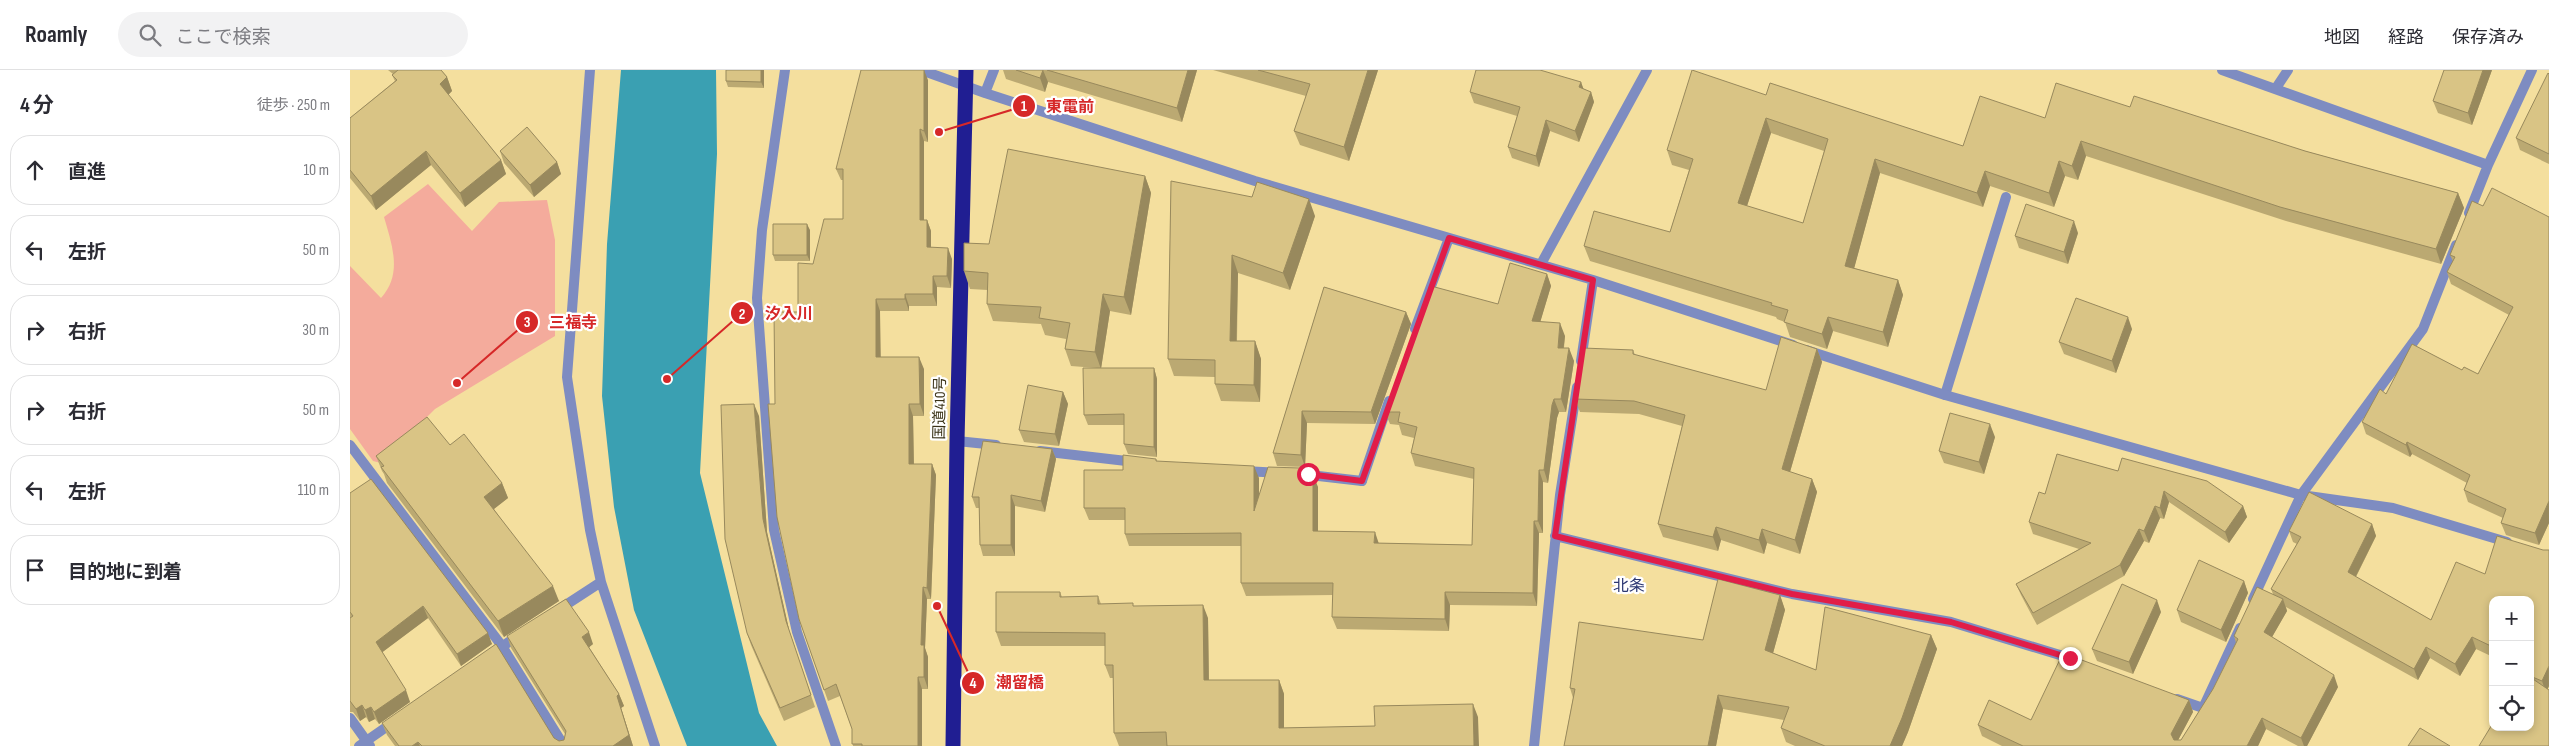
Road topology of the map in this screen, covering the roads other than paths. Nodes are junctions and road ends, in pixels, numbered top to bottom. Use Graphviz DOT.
graph roads {
  1 [pos="590,70"];
  2 [pos="785,70"];
  3 [pos="921,70"];
  4 [pos="994,70"];
  5 [pos="1647,70"];
  6 [pos="2222,70"];
  7 [pos="2288,70"];
  8 [pos="2532,70"];
  9 [pos="966,77"];
  10 [pos="2276,88"];
  11 [pos="985,93"];
  12 [pos="2488,165"];
  13 [pos="2006,197"];
  14 [pos="2466,220"];
  15 [pos="1449,238"];
  16 [pos="2459,238"];
  17 [pos="1541,264"];
  18 [pos="1593,280"];
  19 [pos="1412,336"];
  20 [pos="1393,390"];
  21 [pos="1945,395"];
  22 [pos="957,441"];
  23 [pos="350,445"];
  24 [pos="1004,446"];
  25 [pos="1032,450"];
  26 [pos="1144,463"];
  27 [pos="1229,470"];
  28 [pos="2301,495"];
  29 [pos="1555,536"];
  30 [pos="2520,546"];
  31 [pos="601,582"];
  32 [pos="552,614"];
  33 [pos="527,630"];
  34 [pos="502,646"];
  35 [pos="2079,661"];
  36 [pos="478,663"];
  37 [pos="2168,695"];
  38 [pos="406,713"];
  39 [pos="350,718"];
  40 [pos="365,744"];
  41 [pos="564,746"];
  42 [pos="655,746"];
  43 [pos="836,746"];
  44 [pos="954,746"];
  45 [pos="1534,746"];
  1 -- 31 [label="street"];
  2 -- 43 [label="street"];
  3 -- 9 [label="street"];
  4 -- 11 [label="street"];
  5 -- 17 [label="street"];
  6 -- 10 [label="street"];
  7 -- 10 [label="street"];
  8 -- 12 [label="street"];
  9 -- 11 [label="street"];
  9 -- 22 [label="highway, 国道410号"];
  10 -- 12 [label="street"];
  11 -- 15 [label="street"];
  12 -- 14 [label="street"];
  13 -- 21 [label="street"];
  15 -- 17 [label="street"];
  15 -- 19 [label="street"];
  16 -- 28 [label="street"];
  17 -- 18 [label="street"];
  18 -- 21 [label="street"];
  18 -- 29 [label="street"];
  20 -- 27 [label="street"];
  21 -- 28 [label="street"];
  22 -- 24 [label="street"];
  22 -- 44 [label="highway, 国道410号"];
  23 -- 34 [label="street"];
  25 -- 26 [label="street"];
  28 -- 30 [label="street"];
  28 -- 37 [label="street"];
  29 -- 35 [label="street"];
  29 -- 45 [label="street"];
  31 -- 32 [label="street"];
  31 -- 42 [label="street"];
  33 -- 34 [label="street"];
  34 -- 36 [label="street"];
  34 -- 41 [label="street"];
  38 -- 40 [label="street"];
  39 -- 40 [label="street"];
}
